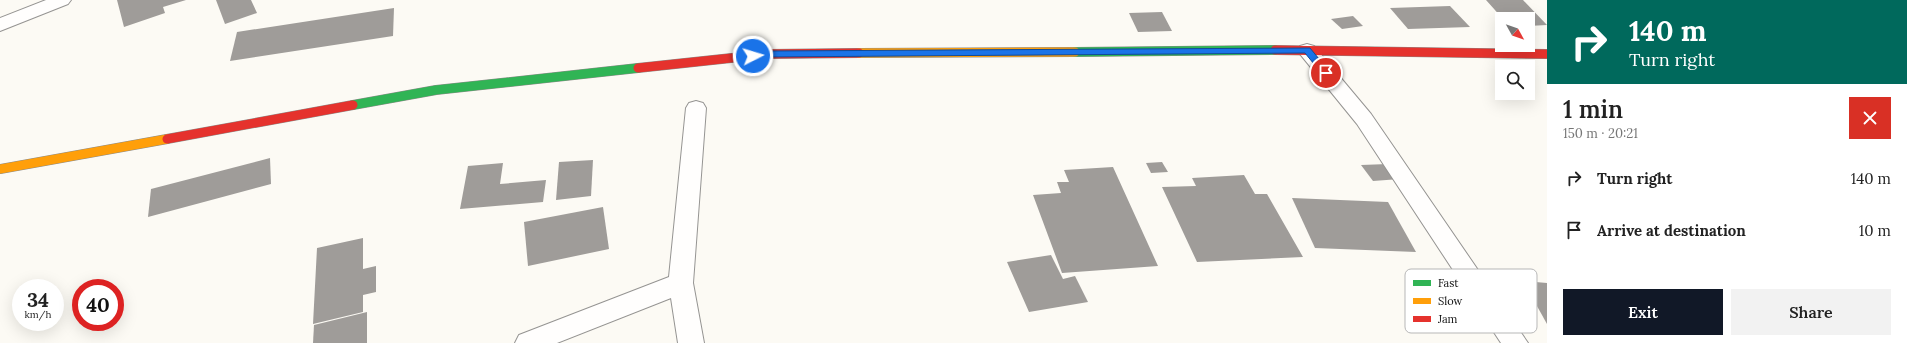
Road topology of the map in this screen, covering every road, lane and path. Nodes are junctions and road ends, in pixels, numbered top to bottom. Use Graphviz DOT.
graph roads {
  1 [pos="62,0"];
  2 [pos="0,25"];
  3 [pos="1307,50"];
  4 [pos="1547,54"];
  5 [pos="696,108"];
  6 [pos="0,169"];
  7 [pos="1465,269"];
  8 [pos="681,283"];
  9 [pos="1508,333"];
  10 [pos="528,343"];
  11 [pos="691,343"];
  12 [pos="1515,343"];
  1 -- 2 [label="street"];
  3 -- 4 [label="street"];
  3 -- 6 [label="street"];
  3 -- 7 [label="street"];
  5 -- 8 [label="street"];
  8 -- 10 [label="street"];
  8 -- 11 [label="street"];
  9 -- 12 [label="street"];
}
